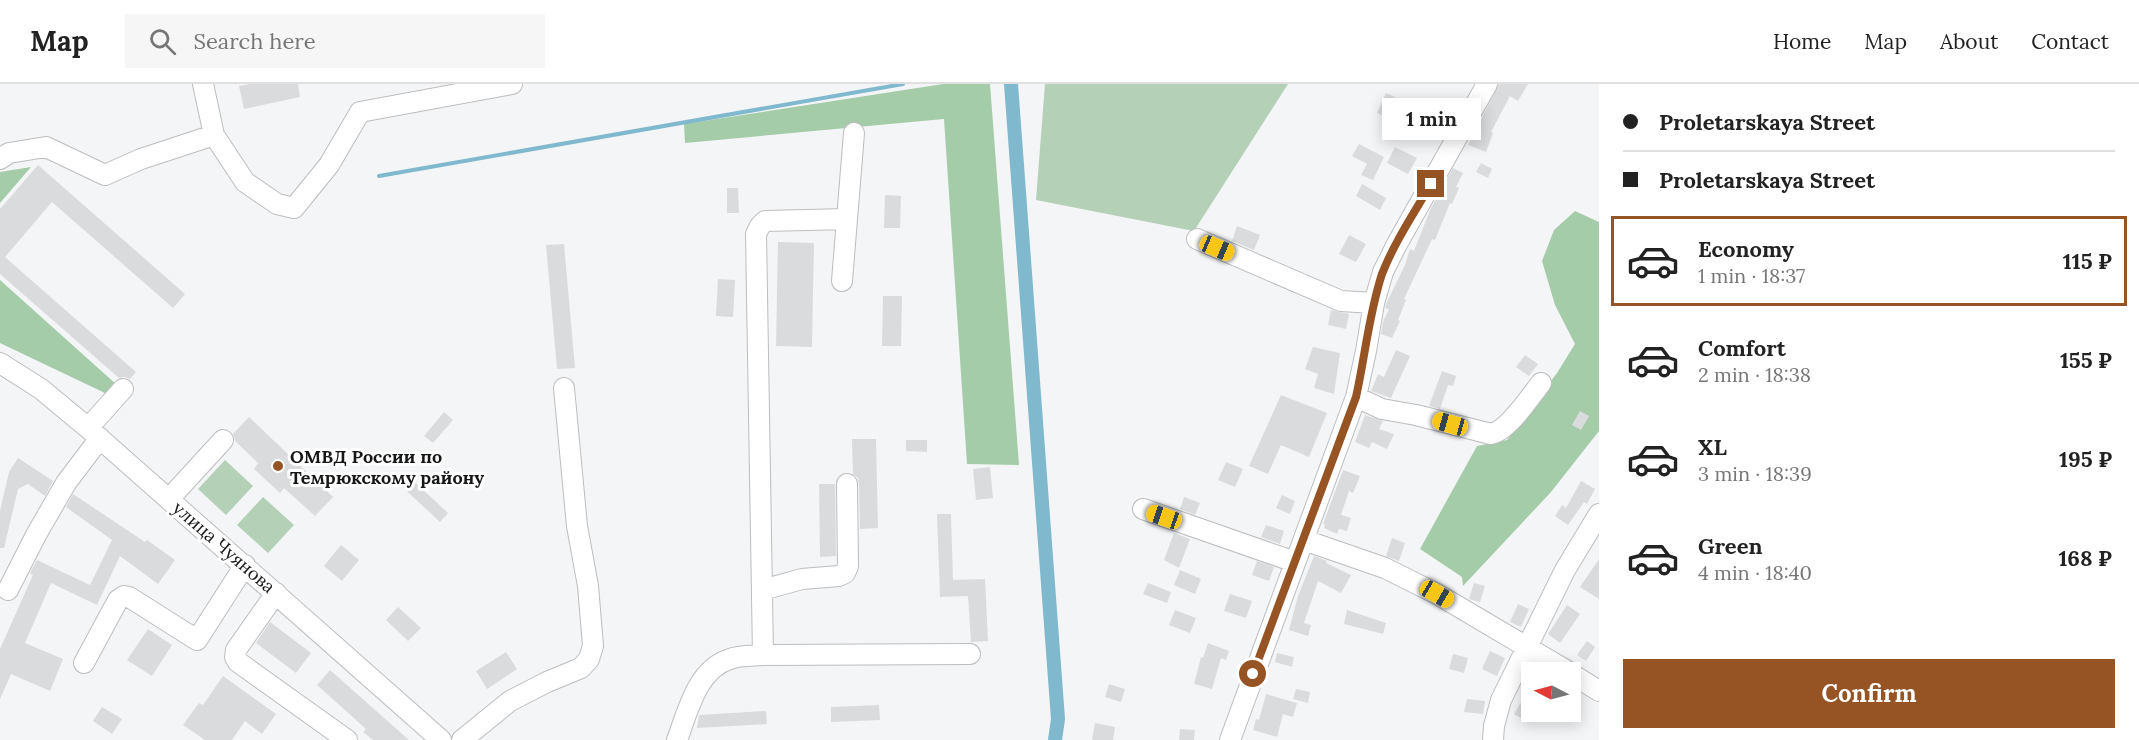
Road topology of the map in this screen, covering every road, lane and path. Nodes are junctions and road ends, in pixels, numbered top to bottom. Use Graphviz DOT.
graph roads {
  1 [pos="203,84"];
  2 [pos="512,84"];
  3 [pos="1487,84"];
  4 [pos="854,133"];
  5 [pos="214,135"];
  6 [pos="0,159"];
  7 [pos="848,219"];
  8 [pos="1197,239"];
  9 [pos="842,281"];
  10 [pos="1374,303"];
  11 [pos="0,363"];
  12 [pos="1541,383"];
  13 [pos="123,388"];
  14 [pos="564,388"];
  15 [pos="1356,397"];
  16 [pos="94,433"];
  17 [pos="223,440"];
  18 [pos="847,484"];
  19 [pos="169,499"];
  20 [pos="1143,509"];
  21 [pos="1599,514"];
  22 [pos="1304,540"];
  23 [pos="1295,562"];
  24 [pos="245,565"];
  25 [pos="8,590"];
  26 [pos="762,590"];
  27 [pos="276,593"];
  28 [pos="1528,646"];
  29 [pos="970,654"];
  30 [pos="763,655"];
  31 [pos="1554,662"];
  32 [pos="84,663"];
  33 [pos="1581,679"];
  34 [pos="1599,691"];
  35 [pos="347,740"];
  36 [pos="441,740"];
  37 [pos="462,740"];
  38 [pos="677,740"];
  39 [pos="1230,740"];
  40 [pos="1493,740"];
  1 -- 5 [label="street"];
  2 -- 5 [label="street"];
  3 -- 10 [label="street"];
  4 -- 7 [label="street"];
  5 -- 6 [label="street"];
  7 -- 9 [label="street"];
  7 -- 26 [label="street"];
  8 -- 10 [label="street"];
  10 -- 15 [label="street"];
  11 -- 16 [label="street, улица Чуянова"];
  12 -- 15 [label="street"];
  13 -- 16 [label="street"];
  14 -- 37 [label="street"];
  15 -- 22 [label="street"];
  16 -- 19 [label="street, улица Чуянова"];
  16 -- 25 [label="street"];
  17 -- 19 [label="street"];
  18 -- 26 [label="street"];
  19 -- 24 [label="street, улица Чуянова"];
  20 -- 23 [label="street"];
  21 -- 28 [label="street"];
  22 -- 23 [label="street"];
  22 -- 28 [label="street"];
  23 -- 39 [label="street"];
  24 -- 27 [label="street, улица Чуянова"];
  24 -- 32 [label="street"];
  26 -- 30 [label="street"];
  27 -- 35 [label="street"];
  27 -- 36 [label="street, улица Чуянова"];
  28 -- 31 [label="street"];
  28 -- 40 [label="street"];
  29 -- 30 [label="street"];
  30 -- 38 [label="street"];
  33 -- 34 [label="street"];
}
